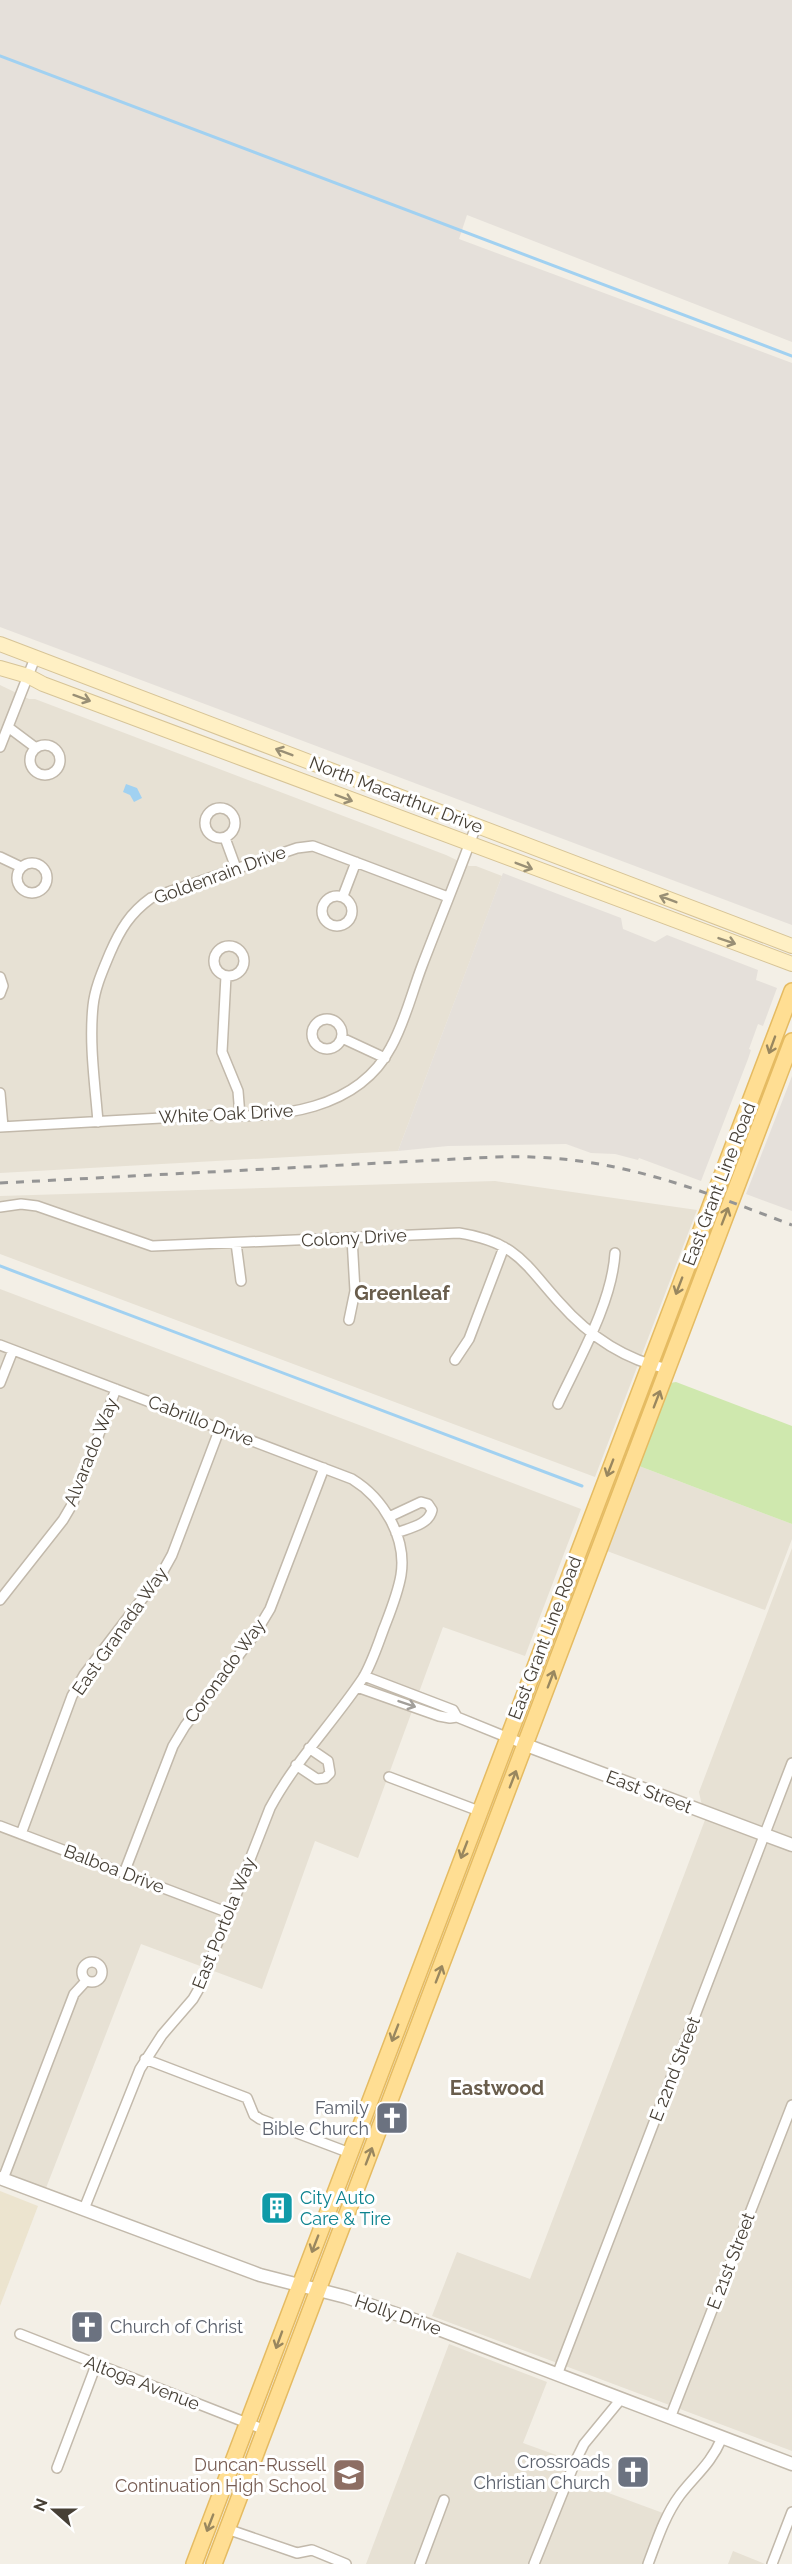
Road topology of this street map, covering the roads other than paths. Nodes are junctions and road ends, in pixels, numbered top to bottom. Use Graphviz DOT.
graph roads {
  1 [pos="0,644"];
  2 [pos="35,658"];
  3 [pos="0,668"];
  4 [pos="28,676"];
  5 [pos="8,727"];
  6 [pos="0,747"];
  7 [pos="36,748"];
  8 [pos="476,825"];
  9 [pos="225,838"];
  10 [pos="469,845"];
  11 [pos="0,857"];
  12 [pos="356,862"];
  13 [pos="21,867"];
  14 [pos="236,868"];
  15 [pos="343,896"];
  16 [pos="448,897"];
  17 [pos="792,946"];
  18 [pos="792,964"];
  19 [pos="226,976"];
  20 [pos="0,977"];
  21 [pos="792,991"];
  22 [pos="0,994"];
  23 [pos="342,1038"];
  24 [pos="792,1041"];
  25 [pos="385,1058"];
  26 [pos="0,1093"];
  27 [pos="240,1116"];
  28 [pos="98,1122"];
  29 [pos="2,1127"];
  30 [pos="0,1207"];
  31 [pos="352,1238"];
  32 [pos="236,1243"];
  33 [pos="504,1247"];
  34 [pos="615,1253"];
  35 [pos="241,1281"];
  36 [pos="349,1320"];
  37 [pos="592,1331"];
  38 [pos="0,1345"];
  39 [pos="13,1350"];
  40 [pos="455,1360"];
  41 [pos="650,1365"];
  42 [pos="668,1369"];
  43 [pos="0,1383"];
  44 [pos="116,1389"];
  45 [pos="558,1404"];
  46 [pos="220,1428"];
  47 [pos="324,1468"];
  48 [pos="389,1517"];
  49 [pos="396,1533"];
  50 [pos="0,1600"];
  51 [pos="364,1676"];
  52 [pos="357,1687"];
  53 [pos="457,1717"];
  54 [pos="508,1737"];
  55 [pos="526,1745"];
  56 [pos="309,1748"];
  57 [pos="792,1763"];
  58 [pos="296,1765"];
  59 [pos="389,1777"];
  60 [pos="479,1811"];
  61 [pos="0,1826"];
  62 [pos="21,1834"];
  63 [pos="766,1835"];
  64 [pos="792,1845"];
  65 [pos="124,1873"];
  66 [pos="229,1913"];
  67 [pos="86,1981"];
  68 [pos="145,2059"];
  69 [pos="792,2104"];
  70 [pos="350,2153"];
  71 [pos="2,2179"];
  72 [pos="84,2209"];
  73 [pos="299,2285"];
  74 [pos="318,2290"];
  75 [pos="20,2334"];
  76 [pos="96,2365"];
  77 [pos="557,2375"];
  78 [pos="621,2399"];
  79 [pos="670,2418"];
  80 [pos="248,2424"];
  81 [pos="265,2430"];
  82 [pos="722,2438"];
  83 [pos="792,2464"];
  84 [pos="57,2468"];
  85 [pos="444,2500"];
  86 [pos="792,2512"];
  87 [pos="227,2529"];
  88 [pos="194,2564"];
  89 [pos="214,2564"];
  90 [pos="346,2564"];
  91 [pos="420,2564"];
  92 [pos="534,2564"];
  93 [pos="648,2564"];
  94 [pos="772,2564"];
  1 -- 2 [label="main road, North Macarthur Drive"];
  2 -- 4 [label="street"];
  8 -- 2 [label="main road, North Macarthur Drive, one-way"];
  3 -- 4 [label="main road, North Macarthur Drive"];
  4 -- 5 [label="street"];
  4 -- 10 [label="main road, North Macarthur Drive, one-way"];
  5 -- 6 [label="street"];
  5 -- 7 [label="street"];
  8 -- 10 [label="street, White Oak Drive"];
  17 -- 8 [label="main road, North Macarthur Drive, one-way"];
  9 -- 14 [label="street"];
  10 -- 16 [label="street, White Oak Drive"];
  10 -- 18 [label="main road, North Macarthur Drive, one-way"];
  11 -- 13 [label="street"];
  12 -- 14 [label="street, Goldenrain Drive"];
  12 -- 15 [label="street"];
  12 -- 16 [label="street, Goldenrain Drive"];
  14 -- 28 [label="street, Goldenrain Drive"];
  16 -- 25 [label="street, White Oak Drive"];
  19 -- 27 [label="street"];
  20 -- 22 [label="street"];
  21 -- 41 [label="main road, East Grant Line Road, one-way"];
  23 -- 25 [label="street"];
  42 -- 24 [label="main road, East Grant Line Road, one-way"];
  25 -- 27 [label="street, White Oak Drive"];
  26 -- 29 [label="street"];
  27 -- 28 [label="street, White Oak Drive"];
  28 -- 29 [label="street, White Oak Drive"];
  30 -- 32 [label="street, Colony Drive"];
  31 -- 32 [label="street, Colony Drive"];
  31 -- 33 [label="street, Colony Drive"];
  31 -- 36 [label="street"];
  32 -- 35 [label="street"];
  33 -- 37 [label="street, Colony Drive"];
  33 -- 40 [label="street"];
  34 -- 37 [label="street"];
  37 -- 41 [label="street, Colony Drive"];
  37 -- 45 [label="street"];
  38 -- 39 [label="street, Cabrillo Drive"];
  39 -- 43 [label="street"];
  39 -- 44 [label="street, Cabrillo Drive"];
  41 -- 42 [label="street, Colony Drive"];
  41 -- 54 [label="main road, East Grant Line Road, one-way"];
  55 -- 42 [label="main road, East Grant Line Road, one-way"];
  44 -- 46 [label="street, Cabrillo Drive"];
  44 -- 50 [label="street, Alvarado Way"];
  46 -- 47 [label="street, Cabrillo Drive"];
  46 -- 62 [label="street, East Granada Way"];
  47 -- 48 [label="street, Cabrillo Drive"];
  47 -- 65 [label="street, Coronado Way"];
  48 -- 49 [label="street, Cabrillo Drive"];
  48 -- 49 [label="street"];
  49 -- 51 [label="street, East Portola Way"];
  51 -- 52 [label="street, East Portola Way"];
  51 -- 53 [label="street"];
  52 -- 53 [label="street, one-way"];
  52 -- 56 [label="street, East Portola Way"];
  53 -- 54 [label="street, East Street"];
  54 -- 55 [label="street, East Street"];
  54 -- 60 [label="main road, East Grant Line Road"];
  55 -- 63 [label="street, East Street"];
  74 -- 55 [label="main road, East Grant Line Road, one-way"];
  56 -- 58 [label="street, East Portola Way"];
  56 -- 58 [label="street"];
  57 -- 63 [label="street, E 22nd Street"];
  58 -- 66 [label="street, East Portola Way"];
  59 -- 60 [label="street"];
  60 -- 70 [label="main road, East Grant Line Road, one-way"];
  61 -- 62 [label="street, Balboa Drive"];
  62 -- 65 [label="street, Balboa Drive"];
  63 -- 64 [label="street, East Street"];
  63 -- 77 [label="street, E 22nd Street"];
  65 -- 66 [label="street, Balboa Drive"];
  66 -- 68 [label="street, East Portola Way"];
  67 -- 71 [label="street"];
  68 -- 70 [label="street"];
  68 -- 72 [label="street, East Portola Way"];
  69 -- 79 [label="street, E 21st Street"];
  70 -- 73 [label="main road, East Grant Line Road, one-way"];
  71 -- 72 [label="street, Holly Drive"];
  72 -- 73 [label="street, Holly Drive"];
  73 -- 74 [label="street, Holly Drive"];
  73 -- 80 [label="main road, East Grant Line Road, one-way"];
  74 -- 77 [label="street, Holly Drive"];
  74 -- 81 [label="main road, East Grant Line Road"];
  75 -- 76 [label="street, Altoga Avenue"];
  76 -- 80 [label="street, Altoga Avenue"];
  76 -- 84 [label="street"];
  77 -- 78 [label="street, Holly Drive"];
  78 -- 79 [label="street, Holly Drive"];
  78 -- 92 [label="street"];
  79 -- 82 [label="street, Holly Drive"];
  80 -- 81 [label="street, Altoga Avenue"];
  80 -- 88 [label="main road, East Grant Line Road, one-way"];
  81 -- 87 [label="main road, East Grant Line Road"];
  82 -- 83 [label="street, Holly Drive"];
  82 -- 93 [label="street"];
  85 -- 91 [label="street"];
  86 -- 94 [label="street"];
  87 -- 89 [label="main road, East Grant Line Road"];
  87 -- 90 [label="street"];
}
